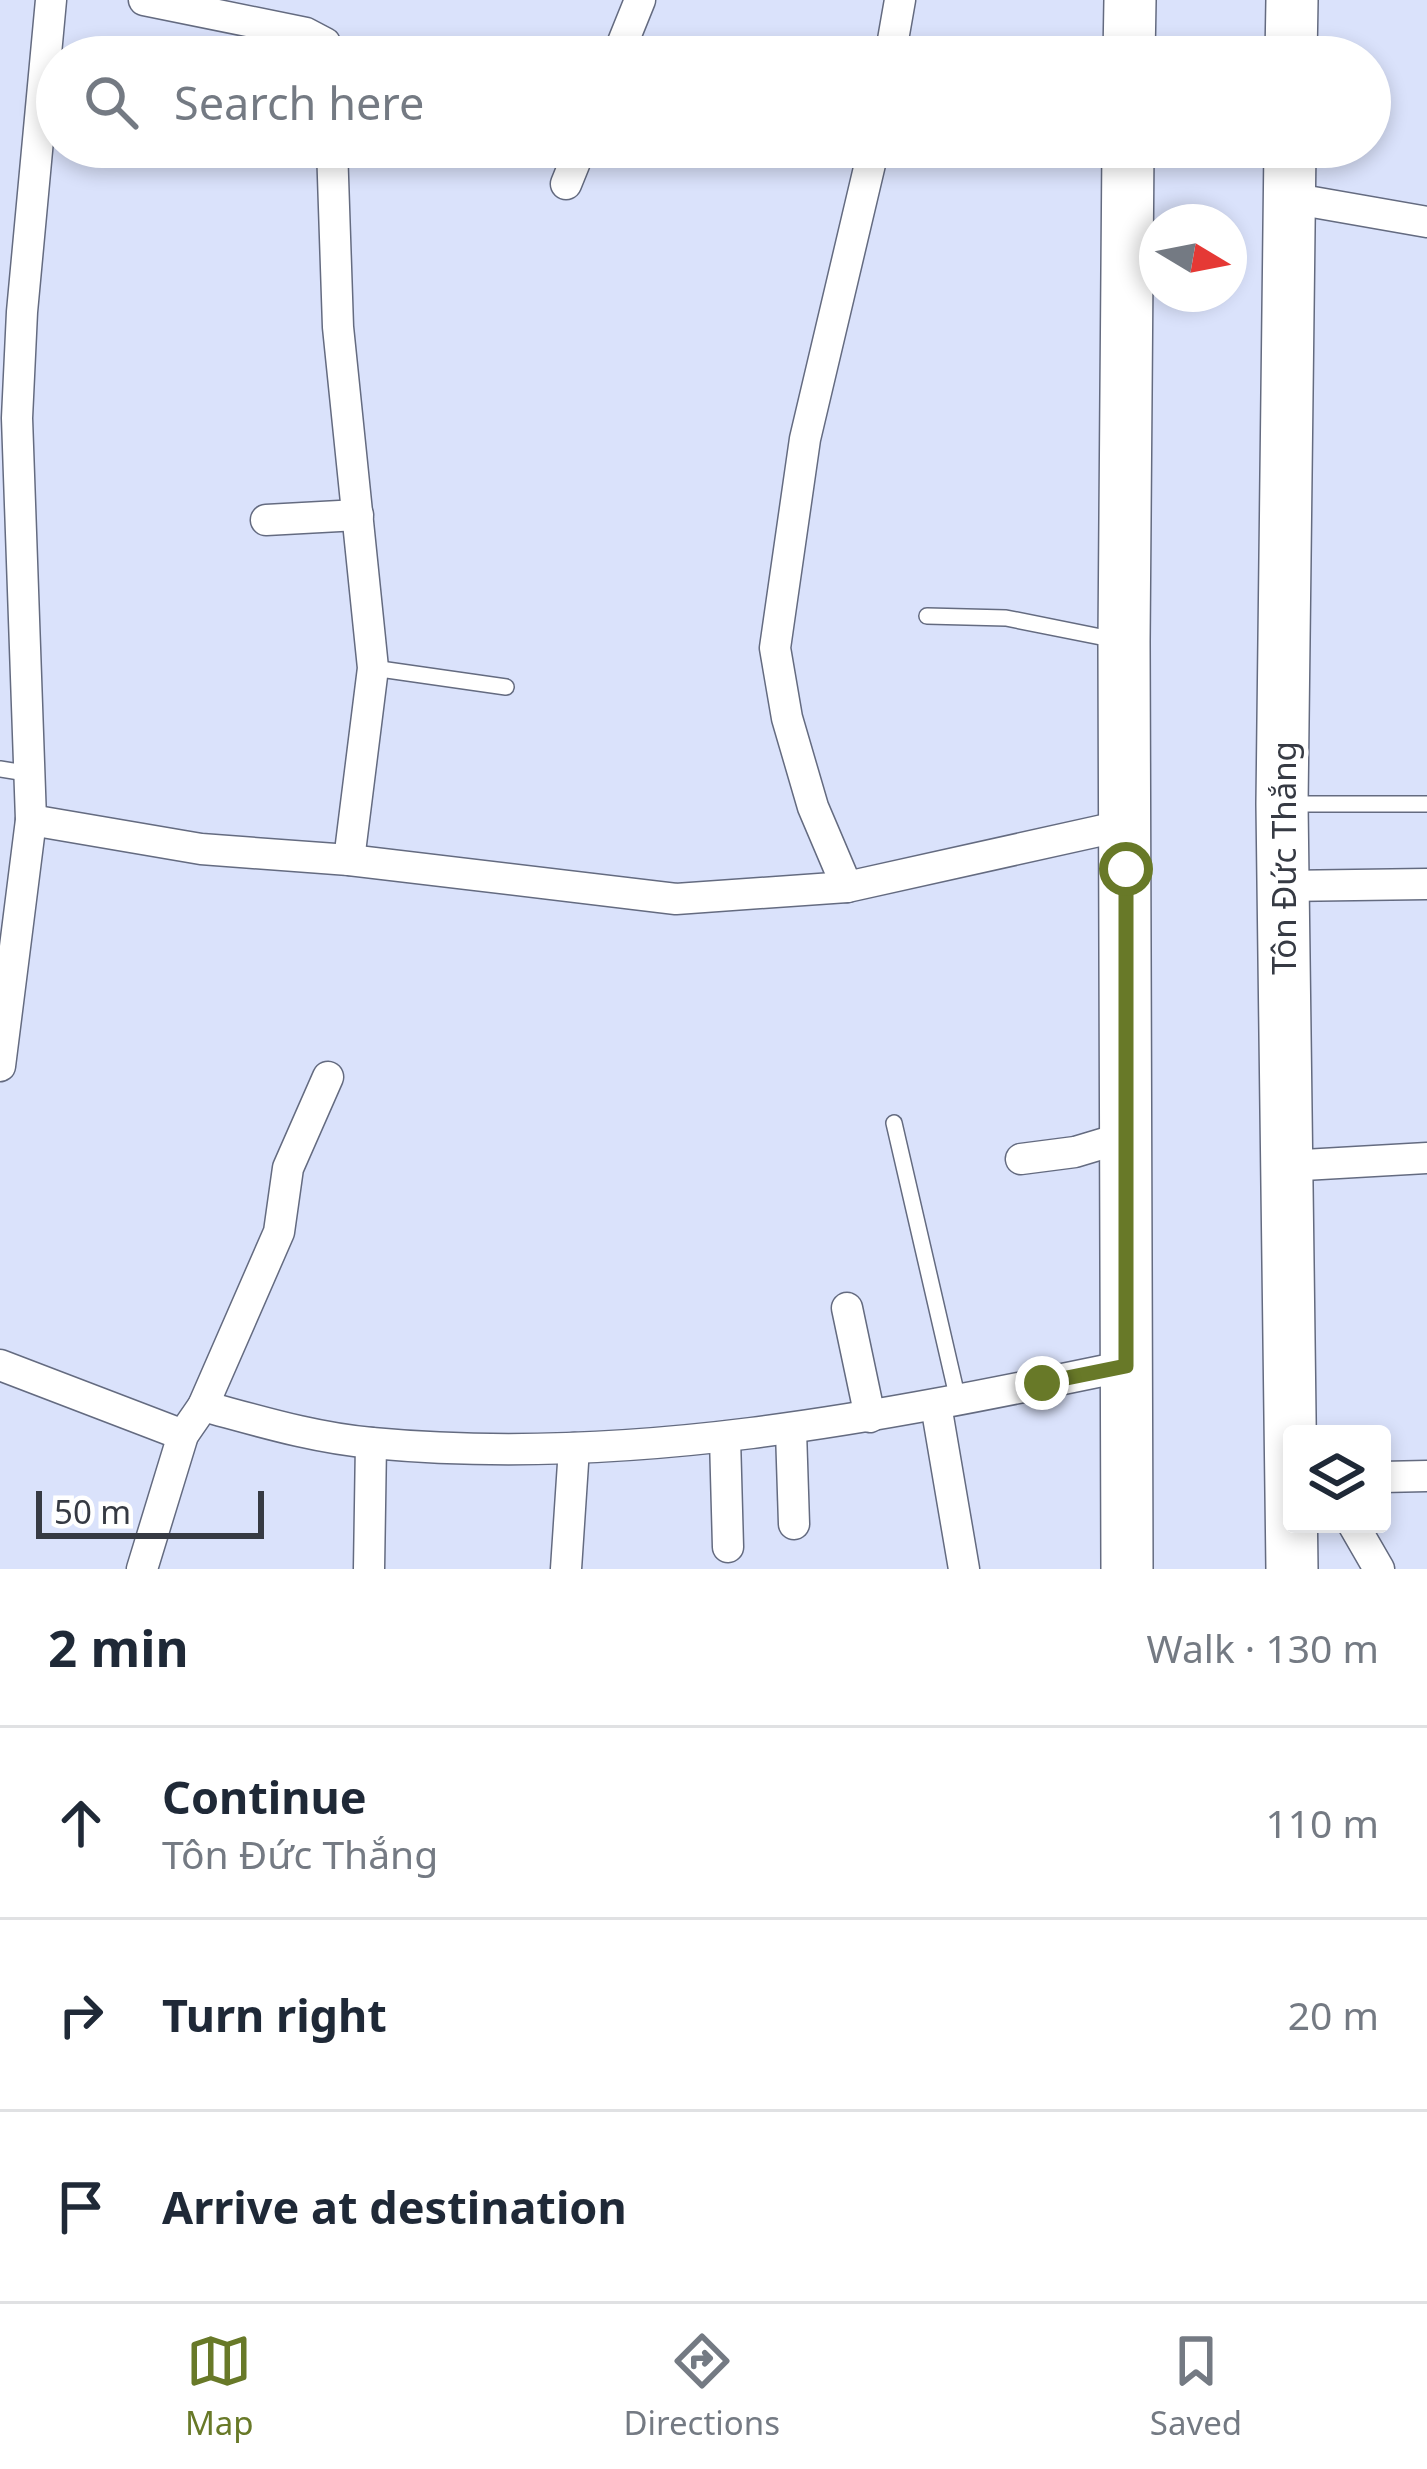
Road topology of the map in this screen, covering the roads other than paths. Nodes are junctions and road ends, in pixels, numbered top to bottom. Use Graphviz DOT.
graph roads {
  1 [pos="51,0"];
  2 [pos="144,0"];
  3 [pos="640,0"];
  4 [pos="900,0"];
  5 [pos="1130,0"];
  6 [pos="1292,0"];
  7 [pos="47,36"];
  8 [pos="312,36"];
  9 [pos="625,36"];
  10 [pos="894,36"];
  11 [pos="1129,36"];
  12 [pos="1291,36"];
  13 [pos="36,129"];
  14 [pos="333,168"];
  15 [pos="572,168"];
  16 [pos="869,168"];
  17 [pos="1128,168"];
  18 [pos="1290,168"];
  19 [pos="566,184"];
  20 [pos="1290,198"];
  21 [pos="1427,221"];
  22 [pos="11,345"];
  23 [pos="358,514"];
  24 [pos="266,520"];
  25 [pos="927,616"];
  26 [pos="1124,642"];
  27 [pos="373,668"];
  28 [pos="506,687"];
  29 [pos="0,769"];
  30 [pos="32,774"];
  31 [pos="1282,804"];
  32 [pos="1427,804"];
  33 [pos="31,820"];
  34 [pos="1126,825"];
  35 [pos="349,860"];
  36 [pos="1427,884"];
  37 [pos="1283,886"];
  38 [pos="847,887"];
  39 [pos="7,973"];
  40 [pos="0,1066"];
  41 [pos="328,1077"];
  42 [pos="893,1123"];
  43 [pos="1125,1137"];
  44 [pos="1427,1158"];
  45 [pos="1022,1159"];
  46 [pos="1286,1166"];
  47 [pos="847,1308"];
  48 [pos="0,1365"];
  49 [pos="1126,1366"];
  50 [pos="947,1403"];
  51 [pos="202,1406"];
  52 [pos="870,1417"];
  53 [pos="1291,1425"];
  54 [pos="791,1431"];
  55 [pos="183,1435"];
  56 [pos="725,1438"];
  57 [pos="371,1443"];
  58 [pos="574,1448"];
  59 [pos="1427,1476"];
  60 [pos="1391,1477"];
  61 [pos="794,1524"];
  62 [pos="1292,1533"];
  63 [pos="1359,1533"];
  64 [pos="728,1546"];
  65 [pos="142,1569"];
  66 [pos="369,1569"];
  67 [pos="566,1569"];
  68 [pos="964,1569"];
  69 [pos="1127,1569"];
  70 [pos="1292,1569"];
  71 [pos="1379,1569"];
  1 -- 7 [label="street"];
  2 -- 8 [label="street"];
  3 -- 9 [label="street"];
  4 -- 10 [label="street"];
  5 -- 11 [label="main road"];
  6 -- 12 [label="main road"];
  13 -- 22 [label="street"];
  14 -- 23 [label="street"];
  15 -- 19 [label="street"];
  16 -- 38 [label="street"];
  17 -- 26 [label="main road"];
  18 -- 20 [label="main road, Tôn Đức Thắng"];
  20 -- 21 [label="street"];
  20 -- 31 [label="main road, Tôn Đức Thắng"];
  22 -- 30 [label="street"];
  23 -- 24 [label="street"];
  23 -- 27 [label="street"];
  25 -- 26 [label="lane"];
  26 -- 34 [label="main road"];
  27 -- 28 [label="lane"];
  27 -- 35 [label="street"];
  29 -- 30 [label="lane"];
  30 -- 33 [label="street"];
  31 -- 32 [label="lane"];
  31 -- 37 [label="main road, Tôn Đức Thắng"];
  33 -- 35 [label="street"];
  33 -- 39 [label="street"];
  34 -- 38 [label="street"];
  34 -- 43 [label="main road"];
  35 -- 38 [label="street"];
  36 -- 37 [label="street"];
  37 -- 46 [label="main road, Tôn Đức Thắng"];
  39 -- 40 [label="street"];
  41 -- 51 [label="street"];
  42 -- 50 [label="lane"];
  43 -- 45 [label="street"];
  43 -- 49 [label="main road"];
  44 -- 46 [label="street"];
  46 -- 53 [label="main road, Tôn Đức Thắng"];
  47 -- 52 [label="street"];
  48 -- 55 [label="street"];
  49 -- 50 [label="street"];
  49 -- 69 [label="main road"];
  50 -- 52 [label="street"];
  50 -- 68 [label="street"];
  51 -- 55 [label="street"];
  51 -- 57 [label="street"];
  52 -- 54 [label="street"];
  54 -- 56 [label="street"];
  54 -- 61 [label="street"];
  55 -- 65 [label="street"];
  56 -- 58 [label="street"];
  56 -- 64 [label="street"];
  57 -- 58 [label="street"];
  57 -- 66 [label="street"];
  58 -- 67 [label="street"];
  59 -- 60 [label="street"];
  62 -- 70 [label="main road, Tôn Đức Thắng"];
  63 -- 71 [label="street"];
}
